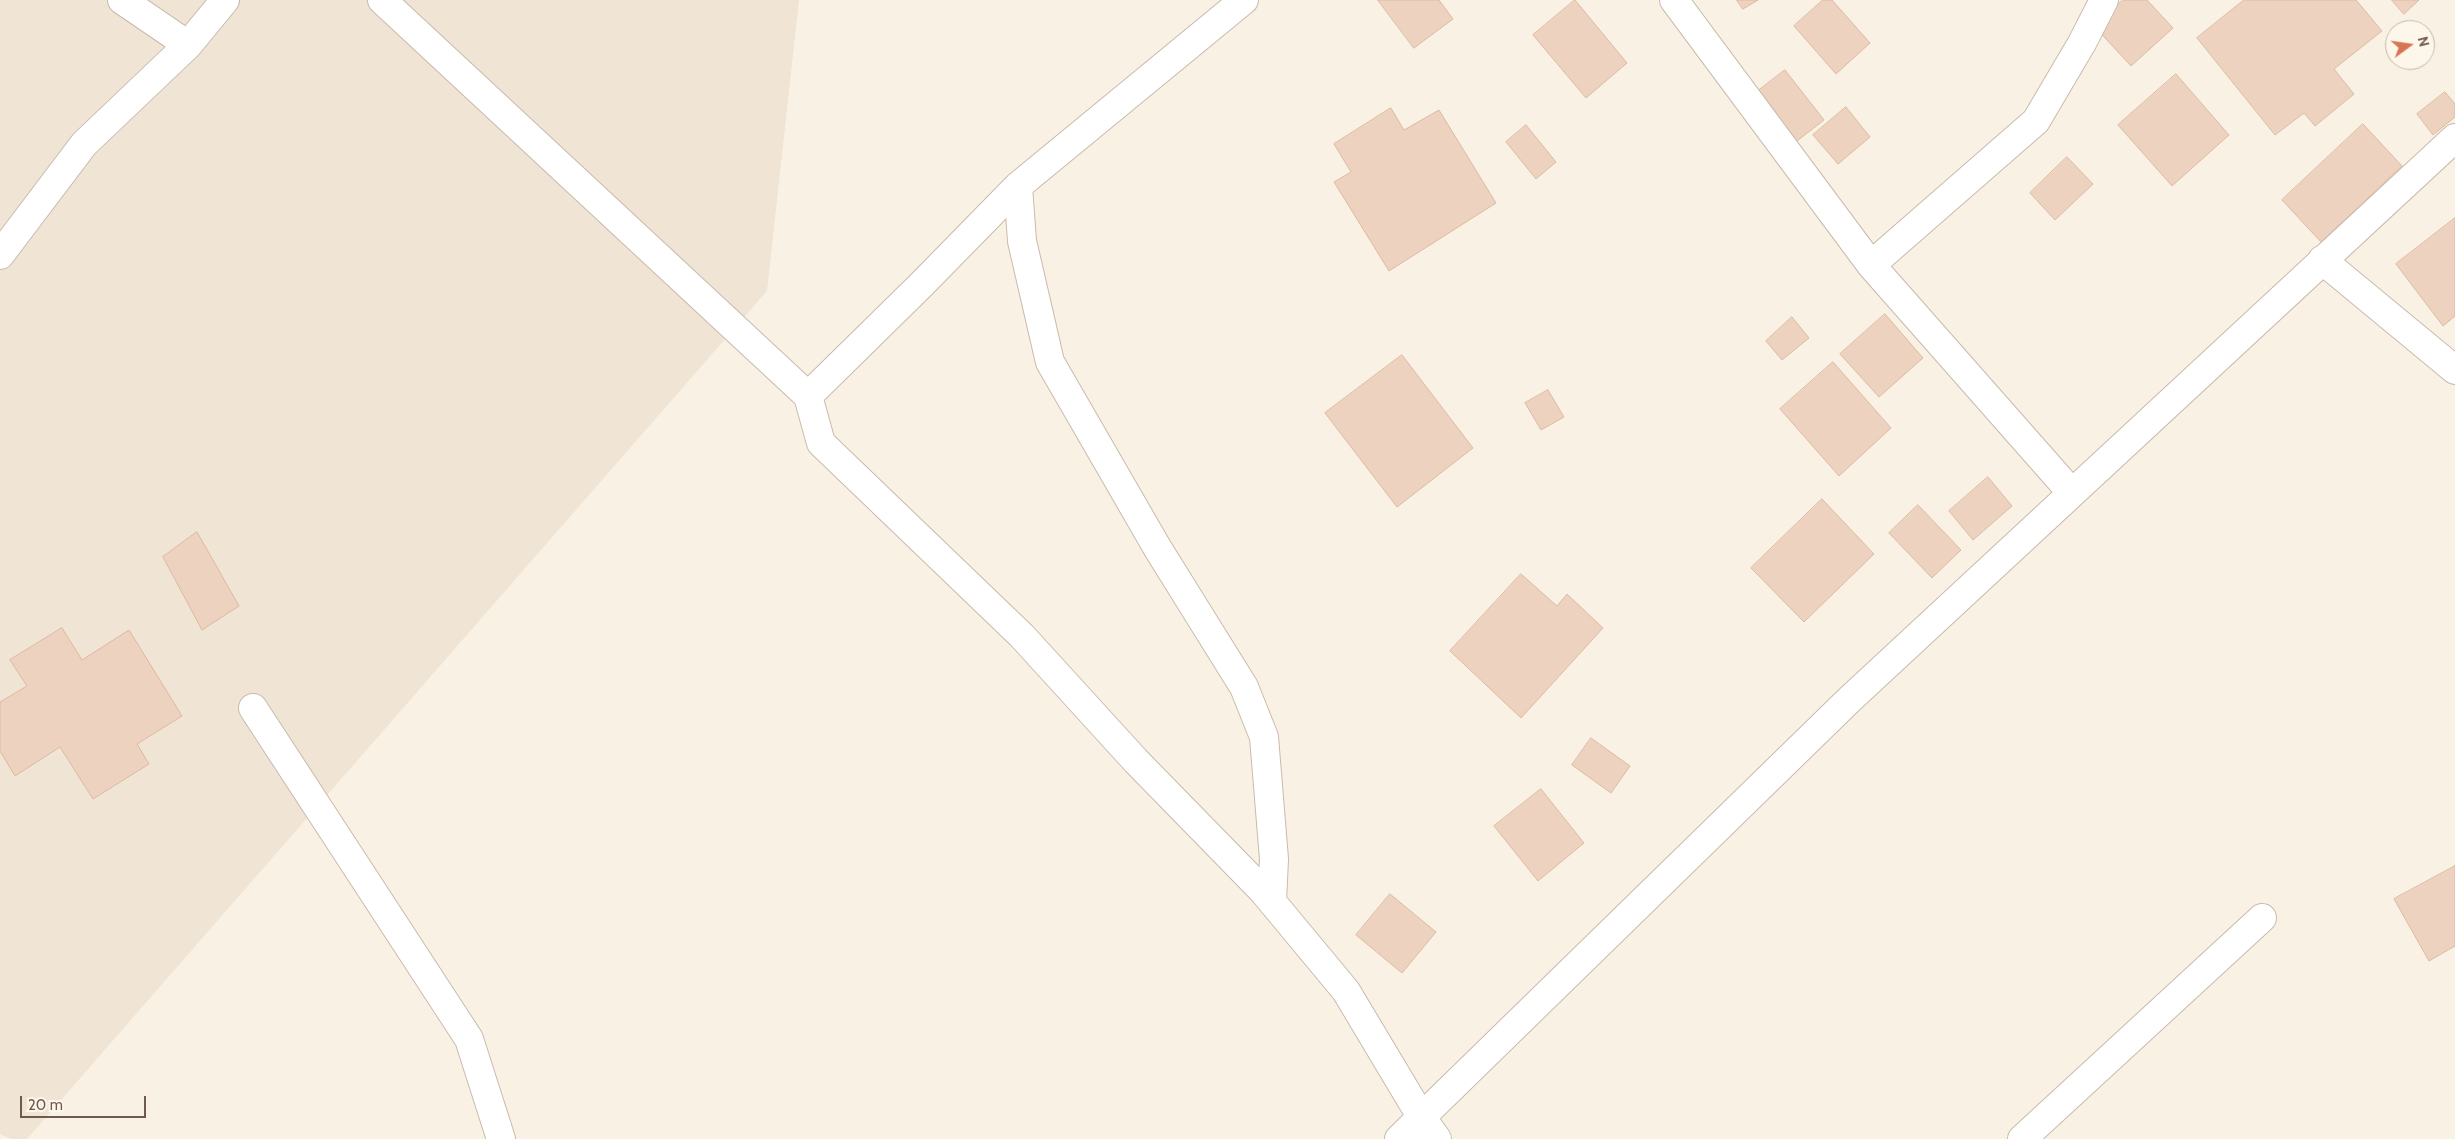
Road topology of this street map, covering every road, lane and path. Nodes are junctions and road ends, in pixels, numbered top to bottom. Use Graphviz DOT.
graph roads {
  1 [pos="122,0"];
  2 [pos="225,0"];
  3 [pos="382,0"];
  4 [pos="1244,0"];
  5 [pos="1674,0"];
  6 [pos="2104,0"];
  7 [pos="188,45"];
  8 [pos="2455,138"];
  9 [pos="1018,186"];
  10 [pos="0,255"];
  11 [pos="2322,260"];
  12 [pos="1872,265"];
  13 [pos="2455,370"];
  14 [pos="808,396"];
  15 [pos="2072,493"];
  16 [pos="253,708"];
  17 [pos="1272,902"];
  18 [pos="2262,918"];
  19 [pos="1430,1129"];
  20 [pos="501,1139"];
  21 [pos="1399,1139"];
  22 [pos="2022,1139"];
  1 -- 7 [label="street"];
  2 -- 7 [label="street"];
  3 -- 14 [label="street"];
  4 -- 9 [label="street"];
  5 -- 12 [label="street"];
  6 -- 12 [label="street"];
  7 -- 10 [label="street"];
  8 -- 11 [label="street"];
  9 -- 14 [label="street"];
  9 -- 17 [label="street"];
  11 -- 13 [label="street"];
  11 -- 15 [label="street"];
  12 -- 15 [label="street"];
  14 -- 17 [label="street"];
  15 -- 19 [label="street"];
  16 -- 20 [label="street"];
  17 -- 19 [label="street"];
  18 -- 22 [label="street"];
  19 -- 21 [label="street"];
}
